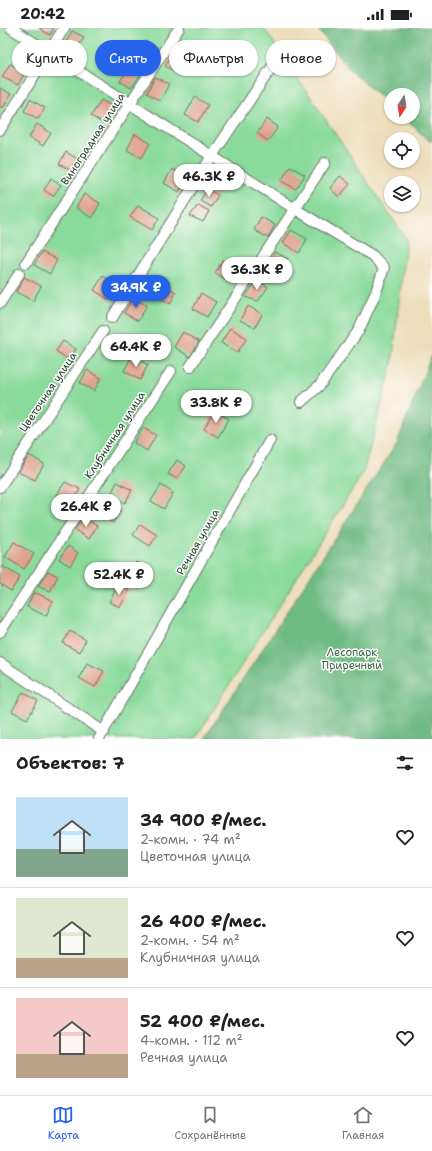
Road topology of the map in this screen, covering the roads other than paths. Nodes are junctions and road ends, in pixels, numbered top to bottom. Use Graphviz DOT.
graph roads {
  1 [pos="11,28"];
  2 [pos="64,28"];
  3 [pos="179,28"];
  4 [pos="30,40"];
  5 [pos="56,40"];
  6 [pos="34,76"];
  7 [pos="87,76"];
  8 [pos="266,76"];
  9 [pos="131,104"];
  10 [pos="0,130"];
  11 [pos="212,156"];
  12 [pos="325,163"];
  13 [pos="295,210"];
  14 [pos="26,263"];
  15 [pos="19,274"];
  16 [pos="0,303"];
  17 [pos="112,318"];
  18 [pos="103,331"];
  19 [pos="190,367"];
  20 [pos="171,371"];
  21 [pos="301,402"];
  22 [pos="270,440"];
  23 [pos="0,487"];
  24 [pos="0,632"];
  25 [pos="0,663"];
  26 [pos="102,735"];
  1 -- 4 [label="street"];
  2 -- 5 [label="street"];
  3 -- 9 [label="street, Виноградная улица"];
  6 -- 10 [label="street"];
  7 -- 9 [label="street"];
  8 -- 11 [label="street"];
  9 -- 11 [label="street"];
  9 -- 14 [label="street, Виноградная улица"];
  11 -- 13 [label="street"];
  11 -- 17 [label="street"];
  12 -- 13 [label="street"];
  13 -- 19 [label="street"];
  13 -- 21 [label="street"];
  15 -- 16 [label="street"];
  18 -- 23 [label="street, Цветочная улица"];
  20 -- 24 [label="street, Клубничная улица"];
  22 -- 26 [label="street, Речная улица"];
  25 -- 26 [label="street"];
}
